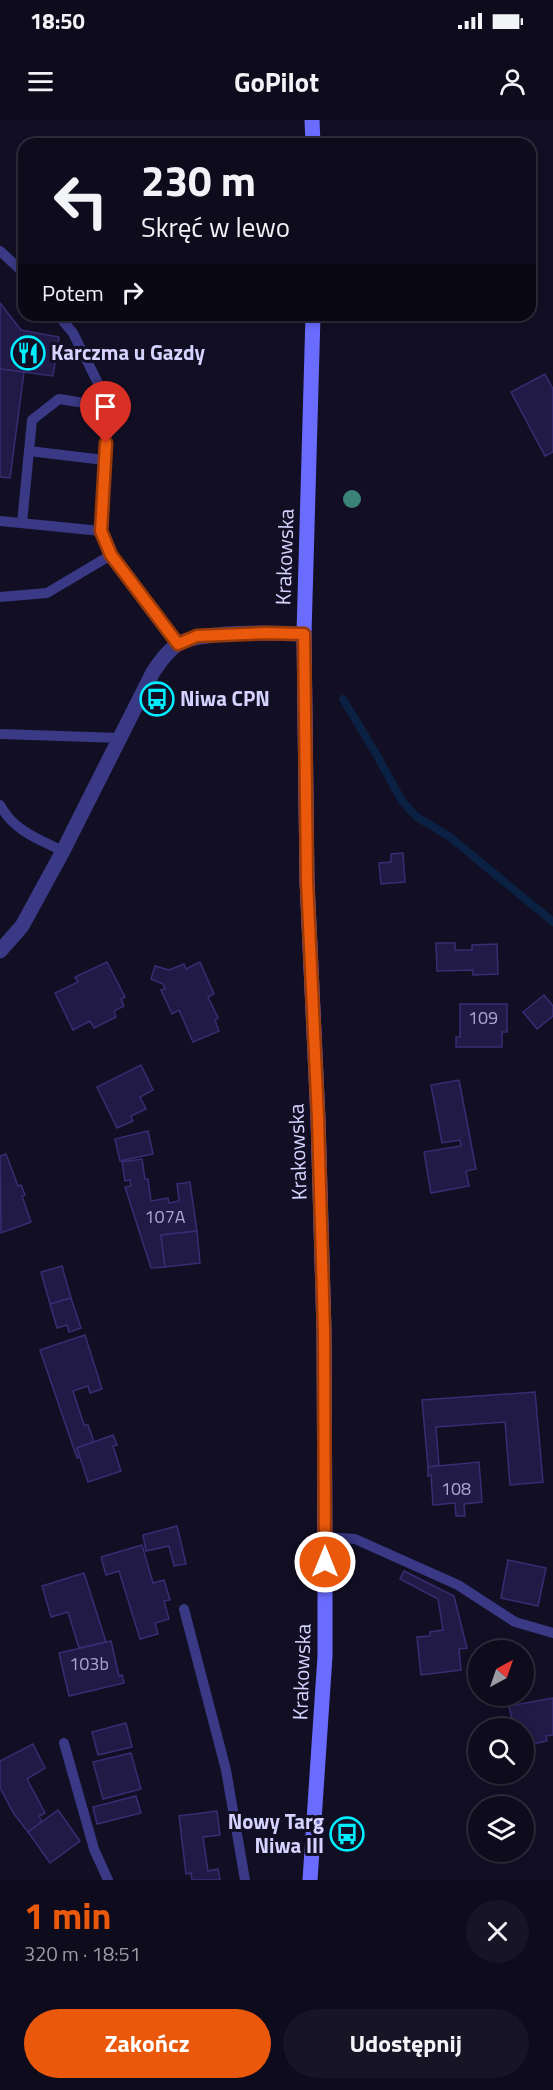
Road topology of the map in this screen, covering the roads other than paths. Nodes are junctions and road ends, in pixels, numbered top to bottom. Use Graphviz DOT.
graph roads {
  1 [pos="312,120"];
  2 [pos="313,138"];
  3 [pos="0,251"];
  4 [pos="18,268"];
  5 [pos="63,321"];
  6 [pos="314,321"];
  7 [pos="110,407"];
  8 [pos="29,451"];
  9 [pos="104,460"];
  10 [pos="0,521"];
  11 [pos="22,522"];
  12 [pos="101,531"];
  13 [pos="111,555"];
  14 [pos="0,597"];
  15 [pos="304,634"];
  16 [pos="178,644"];
  17 [pos="0,734"];
  18 [pos="121,738"];
  19 [pos="0,805"];
  20 [pos="63,850"];
  21 [pos="0,951"];
  22 [pos="325,1537"];
  23 [pos="184,1609"];
  24 [pos="553,1633"];
  25 [pos="64,1743"];
  26 [pos="108,1880"];
  27 [pos="245,1880"];
  28 [pos="310,1880"];
  1 -- 2 [label="main road"];
  3 -- 4 [label="lane"];
  5 -- 7 [label="lane"];
  6 -- 15 [label="main road, Krakowska"];
  7 -- 8 [label="lane"];
  7 -- 9 [label="lane"];
  8 -- 9 [label="lane"];
  8 -- 11 [label="lane"];
  9 -- 12 [label="lane"];
  10 -- 11 [label="lane"];
  11 -- 12 [label="lane"];
  12 -- 13 [label="lane"];
  13 -- 14 [label="lane"];
  13 -- 16 [label="lane"];
  15 -- 16 [label="street"];
  15 -- 22 [label="main road, Krakowska"];
  16 -- 18 [label="street"];
  17 -- 18 [label="lane"];
  18 -- 20 [label="street"];
  19 -- 20 [label="lane"];
  20 -- 21 [label="street"];
  22 -- 24 [label="lane"];
  22 -- 28 [label="main road, Krakowska"];
  23 -- 27 [label="lane"];
  25 -- 26 [label="lane"];
}
